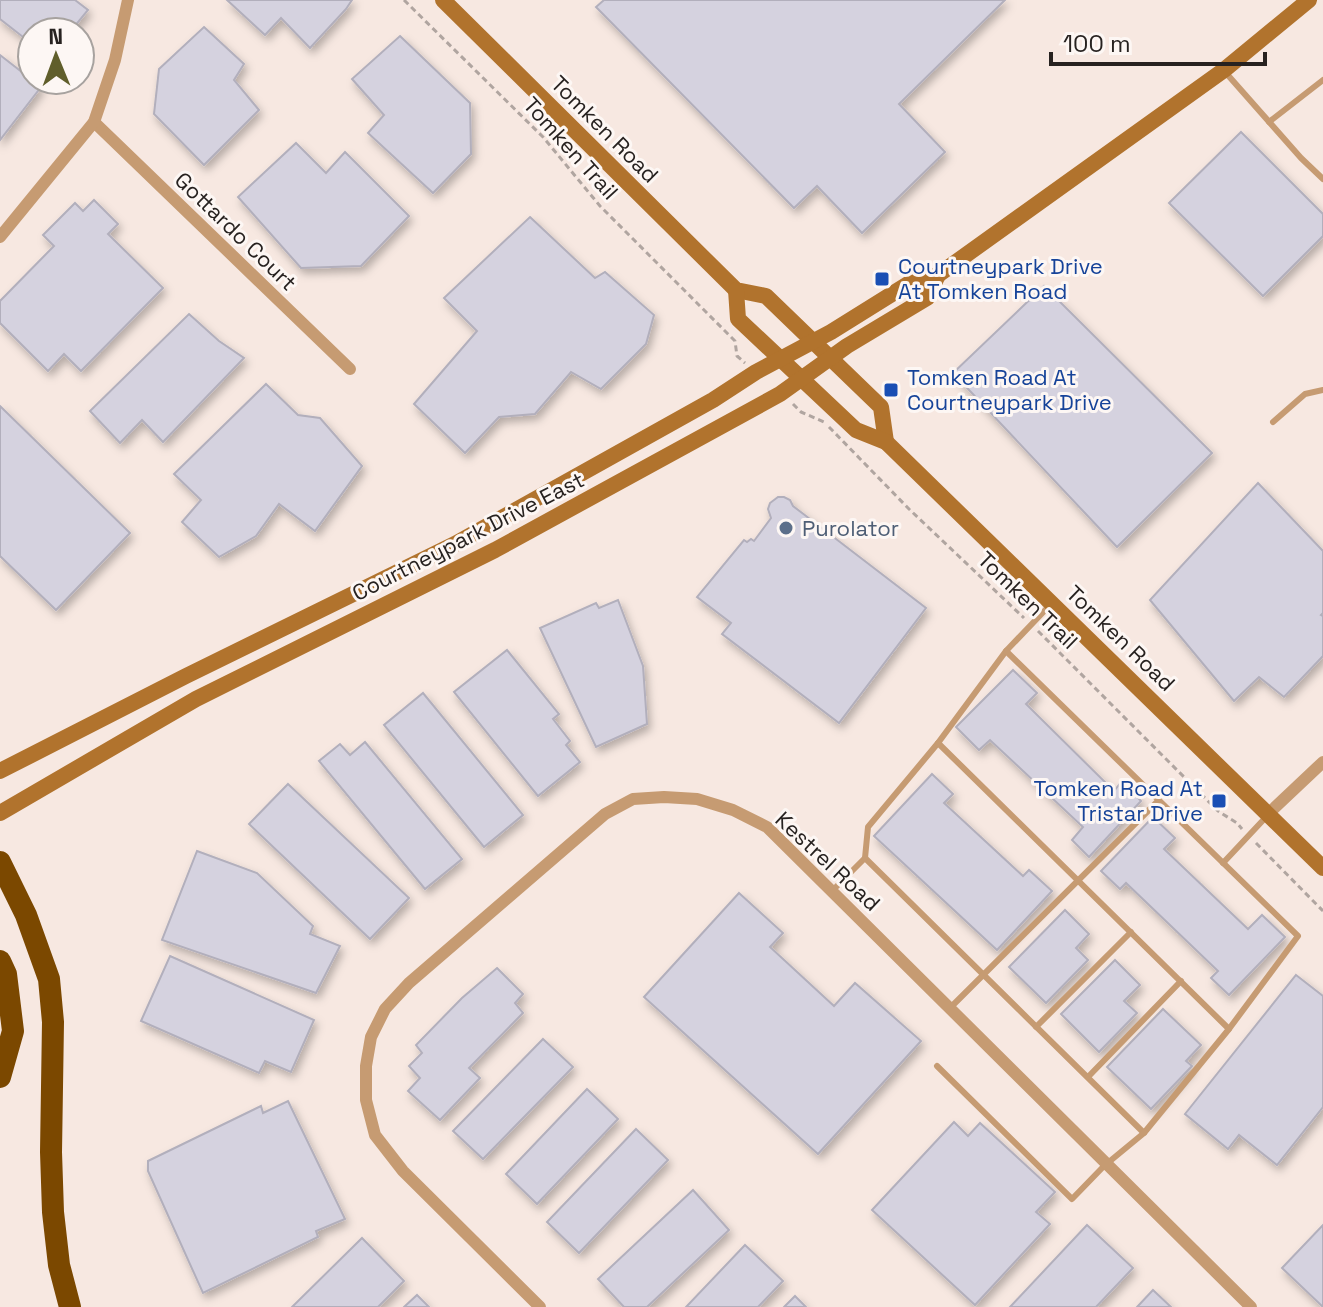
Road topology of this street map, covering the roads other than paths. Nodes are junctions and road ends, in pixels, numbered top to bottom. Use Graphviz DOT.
graph roads {
  1 [pos="128,0"];
  2 [pos="443,0"];
  3 [pos="1309,0"];
  4 [pos="1224,70"];
  5 [pos="1323,80"];
  6 [pos="94,122"];
  7 [pos="1269,122"];
  8 [pos="1323,179"];
  9 [pos="0,237"];
  10 [pos="938,275"];
  11 [pos="736,290"];
  12 [pos="813,341"];
  13 [pos="831,358"];
  14 [pos="781,359"];
  15 [pos="350,369"];
  16 [pos="801,379"];
  17 [pos="1323,390"];
  18 [pos="1273,422"];
  19 [pos="886,442"];
  20 [pos="1052,602"];
  21 [pos="1006,651"];
  22 [pos="938,743"];
  23 [pos="1323,762"];
  24 [pos="0,771"];
  25 [pos="1159,800"];
  26 [pos="0,813"];
  27 [pos="1268,814"];
  28 [pos="865,858"];
  29 [pos="0,862"];
  30 [pos="1223,863"];
  31 [pos="1323,868"];
  32 [pos="1078,880"];
  33 [pos="832,891"];
  34 [pos="1131,932"];
  35 [pos="0,961"];
  36 [pos="982,974"];
  37 [pos="1181,981"];
  38 [pos="950,1008"];
  39 [pos="1036,1027"];
  40 [pos="1229,1029"];
  41 [pos="937,1066"];
  42 [pos="0,1077"];
  43 [pos="1088,1077"];
  44 [pos="1144,1133"];
  45 [pos="1107,1164"];
  46 [pos="70,1307"];
  47 [pos="540,1307"];
  48 [pos="1251,1307"];
  1 -- 6 [label="street"];
  2 -- 11 [label="main road, Tomken Road"];
  3 -- 4 [label="main road, Courtneypark Drive East"];
  4 -- 7 [label="lane"];
  4 -- 10 [label="main road, Courtneypark Drive East"];
  5 -- 7 [label="lane"];
  6 -- 9 [label="street"];
  6 -- 15 [label="street, Gottardo Court"];
  7 -- 8 [label="lane"];
  10 -- 12 [label="main road, Courtneypark Drive East"];
  10 -- 13 [label="main road, Courtneypark Drive East"];
  11 -- 12 [label="main road, Tomken Road"];
  11 -- 14 [label="main road, Tomken Road"];
  12 -- 13 [label="main road, Tomken Road"];
  12 -- 14 [label="main road, Courtneypark Drive East"];
  13 -- 16 [label="main road, Courtneypark Drive East"];
  13 -- 19 [label="main road, Tomken Road"];
  14 -- 16 [label="main road, Tomken Road"];
  14 -- 24 [label="main road, Courtneypark Drive East"];
  16 -- 19 [label="main road, Tomken Road"];
  16 -- 26 [label="main road, Courtneypark Drive East"];
  17 -- 18 [label="lane"];
  19 -- 20 [label="main road, Tomken Road"];
  20 -- 21 [label="lane"];
  20 -- 27 [label="main road, Tomken Road"];
  21 -- 22 [label="lane"];
  21 -- 25 [label="lane"];
  22 -- 28 [label="lane"];
  22 -- 32 [label="lane"];
  23 -- 27 [label="street"];
  25 -- 30 [label="lane"];
  25 -- 32 [label="lane"];
  27 -- 30 [label="lane"];
  27 -- 31 [label="main road, Tomken Road"];
  28 -- 33 [label="lane"];
  28 -- 36 [label="lane"];
  29 -- 46 [label="highway"];
  30 -- 40 [label="lane"];
  32 -- 34 [label="lane"];
  32 -- 36 [label="lane"];
  33 -- 38 [label="street, Kestrel Road"];
  33 -- 47 [label="street, Kestrel Road"];
  34 -- 37 [label="lane"];
  34 -- 39 [label="lane"];
  35 -- 42 [label="highway"];
  36 -- 38 [label="lane"];
  36 -- 39 [label="lane"];
  37 -- 40 [label="lane"];
  37 -- 43 [label="lane"];
  38 -- 45 [label="street, Kestrel Road"];
  39 -- 43 [label="lane"];
  40 -- 44 [label="lane"];
  41 -- 45 [label="lane"];
  43 -- 44 [label="lane"];
  44 -- 45 [label="lane"];
  45 -- 48 [label="street, Kestrel Road"];
}
